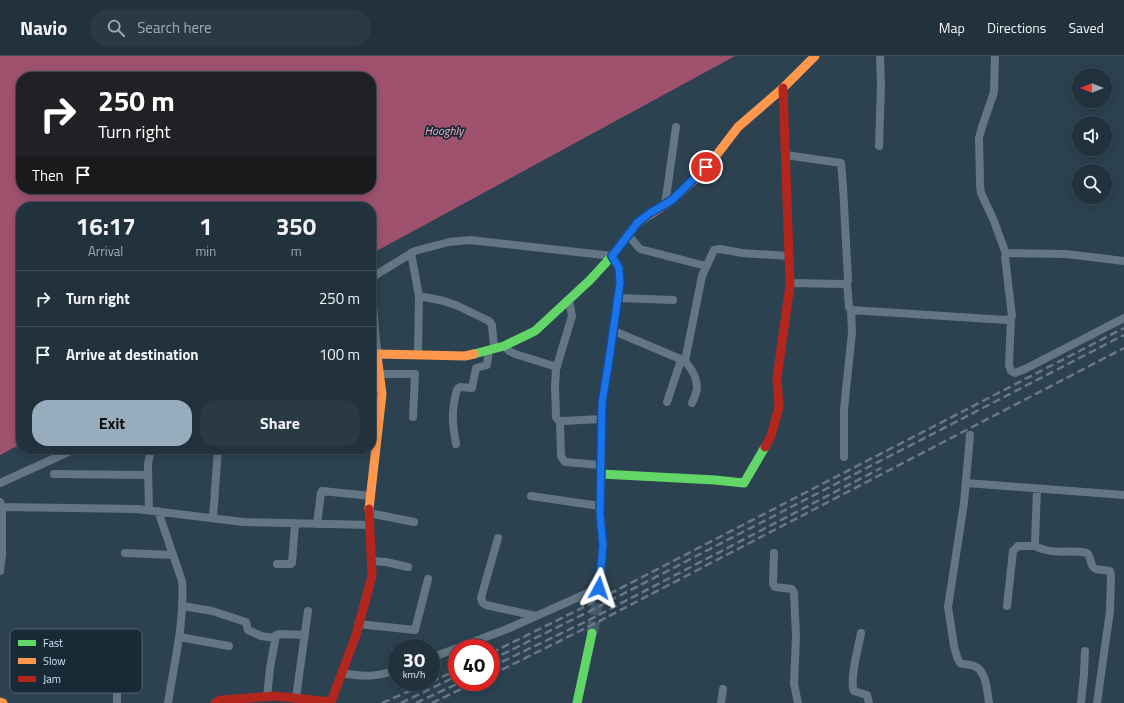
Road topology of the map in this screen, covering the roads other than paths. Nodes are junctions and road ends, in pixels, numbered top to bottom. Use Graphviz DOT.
graph roads {
  1 [pos="815,56"];
  2 [pos="880,56"];
  3 [pos="994,56"];
  4 [pos="783,88"];
  5 [pos="676,128"];
  6 [pos="879,146"];
  7 [pos="786,156"];
  8 [pos="665,205"];
  9 [pos="628,235"];
  10 [pos="411,253"];
  11 [pos="1006,254"];
  12 [pos="612,256"];
  13 [pos="789,256"];
  14 [pos="1124,260"];
  15 [pos="706,266"];
  16 [pos="376,275"];
  17 [pos="790,283"];
  18 [pos="847,283"];
  19 [pos="419,296"];
  20 [pos="619,298"];
  21 [pos="569,300"];
  22 [pos="673,300"];
  23 [pos="852,310"];
  24 [pos="1124,318"];
  25 [pos="1011,319"];
  26 [pos="614,331"];
  27 [pos="376,341"];
  28 [pos="504,346"];
  29 [pos="492,349"];
  30 [pos="418,354"];
  31 [pos="376,356"];
  32 [pos="683,360"];
  33 [pos="557,366"];
  34 [pos="380,374"];
  35 [pos="667,402"];
  36 [pos="692,403"];
  37 [pos="413,417"];
  38 [pos="601,419"];
  39 [pos="560,421"];
  40 [pos="970,435"];
  41 [pos="456,444"];
  42 [pos="376,450"];
  43 [pos="64,454"];
  44 [pos="150,454"];
  45 [pos="218,454"];
  46 [pos="376,454"];
  47 [pos="844,457"];
  48 [pos="601,470"];
  49 [pos="54,474"];
  50 [pos="148,475"];
  51 [pos="0,483"];
  52 [pos="966,483"];
  53 [pos="1037,489"];
  54 [pos="1124,495"];
  55 [pos="371,496"];
  56 [pos="532,496"];
  57 [pos="1,504"];
  58 [pos="600,506"];
  59 [pos="154,511"];
  60 [pos="369,514"];
  61 [pos="213,518"];
  62 [pos="414,522"];
  63 [pos="295,523"];
  64 [pos="317,524"];
  65 [pos="370,525"];
  66 [pos="498,538"];
  67 [pos="1034,545"];
  68 [pos="125,553"];
  69 [pos="774,553"];
  70 [pos="173,555"];
  71 [pos="371,561"];
  72 [pos="277,564"];
  73 [pos="408,567"];
  74 [pos="0,571"];
  75 [pos="428,579"];
  76 [pos="599,590"];
  77 [pos="183,606"];
  78 [pos="1007,606"];
  79 [pos="308,611"];
  80 [pos="536,616"];
  81 [pos="358,624"];
  82 [pos="592,633"];
  83 [pos="861,633"];
  84 [pos="305,635"];
  85 [pos="179,637"];
  86 [pos="275,638"];
  87 [pos="229,646"];
  88 [pos="1085,651"];
  89 [pos="440,655"];
  90 [pos="388,672"];
  91 [pos="342,673"];
  92 [pos="723,689"];
  93 [pos="118,693"];
  94 [pos="267,697"];
  95 [pos="296,698"];
  96 [pos="118,703"];
  97 [pos="168,703"];
  98 [pos="215,703"];
  99 [pos="577,703"];
  100 [pos="721,703"];
  101 [pos="798,703"];
  102 [pos="869,703"];
  103 [pos="989,703"];
  104 [pos="1081,703"];
  105 [pos="1097,703"];
  1 -- 4 [label="street"];
  2 -- 6 [label="street"];
  3 -- 11 [label="street"];
  4 -- 7 [label="street"];
  4 -- 8 [label="street"];
  5 -- 8 [label="street"];
  7 -- 13 [label="street"];
  7 -- 18 [label="street"];
  8 -- 9 [label="street"];
  9 -- 12 [label="street"];
  9 -- 15 [label="street"];
  10 -- 12 [label="street"];
  10 -- 16 [label="street"];
  10 -- 19 [label="street"];
  11 -- 14 [label="street"];
  11 -- 25 [label="street"];
  12 -- 20 [label="lane"];
  12 -- 21 [label="street"];
  13 -- 15 [label="street"];
  13 -- 17 [label="street"];
  15 -- 32 [label="street"];
  17 -- 18 [label="street"];
  17 -- 48 [label="street"];
  18 -- 23 [label="street"];
  19 -- 29 [label="street"];
  19 -- 30 [label="street"];
  20 -- 22 [label="street"];
  20 -- 26 [label="lane"];
  21 -- 28 [label="street"];
  21 -- 33 [label="street"];
  23 -- 25 [label="street"];
  23 -- 47 [label="street"];
  24 -- 25 [label="street"];
  26 -- 32 [label="street"];
  26 -- 38 [label="lane"];
  27 -- 31 [label="street"];
  28 -- 29 [label="street"];
  28 -- 33 [label="street"];
  29 -- 30 [label="street"];
  29 -- 41 [label="street"];
  30 -- 31 [label="street"];
  31 -- 34 [label="street"];
  32 -- 35 [label="street"];
  32 -- 36 [label="street"];
  33 -- 39 [label="street"];
  34 -- 37 [label="street"];
  34 -- 42 [label="street"];
  38 -- 39 [label="street"];
  38 -- 48 [label="lane"];
  39 -- 48 [label="street"];
  40 -- 52 [label="street"];
  43 -- 51 [label="street"];
  44 -- 50 [label="street"];
  45 -- 61 [label="street"];
  46 -- 55 [label="street"];
  48 -- 58 [label="street"];
  49 -- 50 [label="street"];
  50 -- 59 [label="street"];
  52 -- 53 [label="street"];
  52 -- 103 [label="street"];
  53 -- 54 [label="street"];
  53 -- 67 [label="street"];
  55 -- 60 [label="street"];
  55 -- 64 [label="street"];
  56 -- 58 [label="street"];
  57 -- 59 [label="street"];
  57 -- 74 [label="street"];
  58 -- 76 [label="street"];
  59 -- 61 [label="street"];
  59 -- 70 [label="street"];
  60 -- 62 [label="street"];
  60 -- 65 [label="street"];
  61 -- 63 [label="street"];
  63 -- 64 [label="street"];
  63 -- 72 [label="street"];
  64 -- 65 [label="street"];
  65 -- 71 [label="street"];
  66 -- 80 [label="street"];
  67 -- 78 [label="street"];
  67 -- 105 [label="street"];
  68 -- 70 [label="street"];
  69 -- 101 [label="street"];
  70 -- 77 [label="street"];
  71 -- 73 [label="street"];
  71 -- 81 [label="street"];
  75 -- 81 [label="street"];
  76 -- 80 [label="street"];
  77 -- 85 [label="street"];
  77 -- 86 [label="street"];
  79 -- 84 [label="street"];
  80 -- 89 [label="street"];
  81 -- 91 [label="street"];
  82 -- 99 [label="street"];
  83 -- 102 [label="street"];
  84 -- 86 [label="street"];
  84 -- 95 [label="street"];
  85 -- 87 [label="street"];
  85 -- 97 [label="street"];
  86 -- 94 [label="street"];
  88 -- 104 [label="street"];
  90 -- 91 [label="street"];
  91 -- 95 [label="street"];
  92 -- 100 [label="street"];
  93 -- 96 [label="street"];
  94 -- 95 [label="street"];
  94 -- 98 [label="street"];
}
